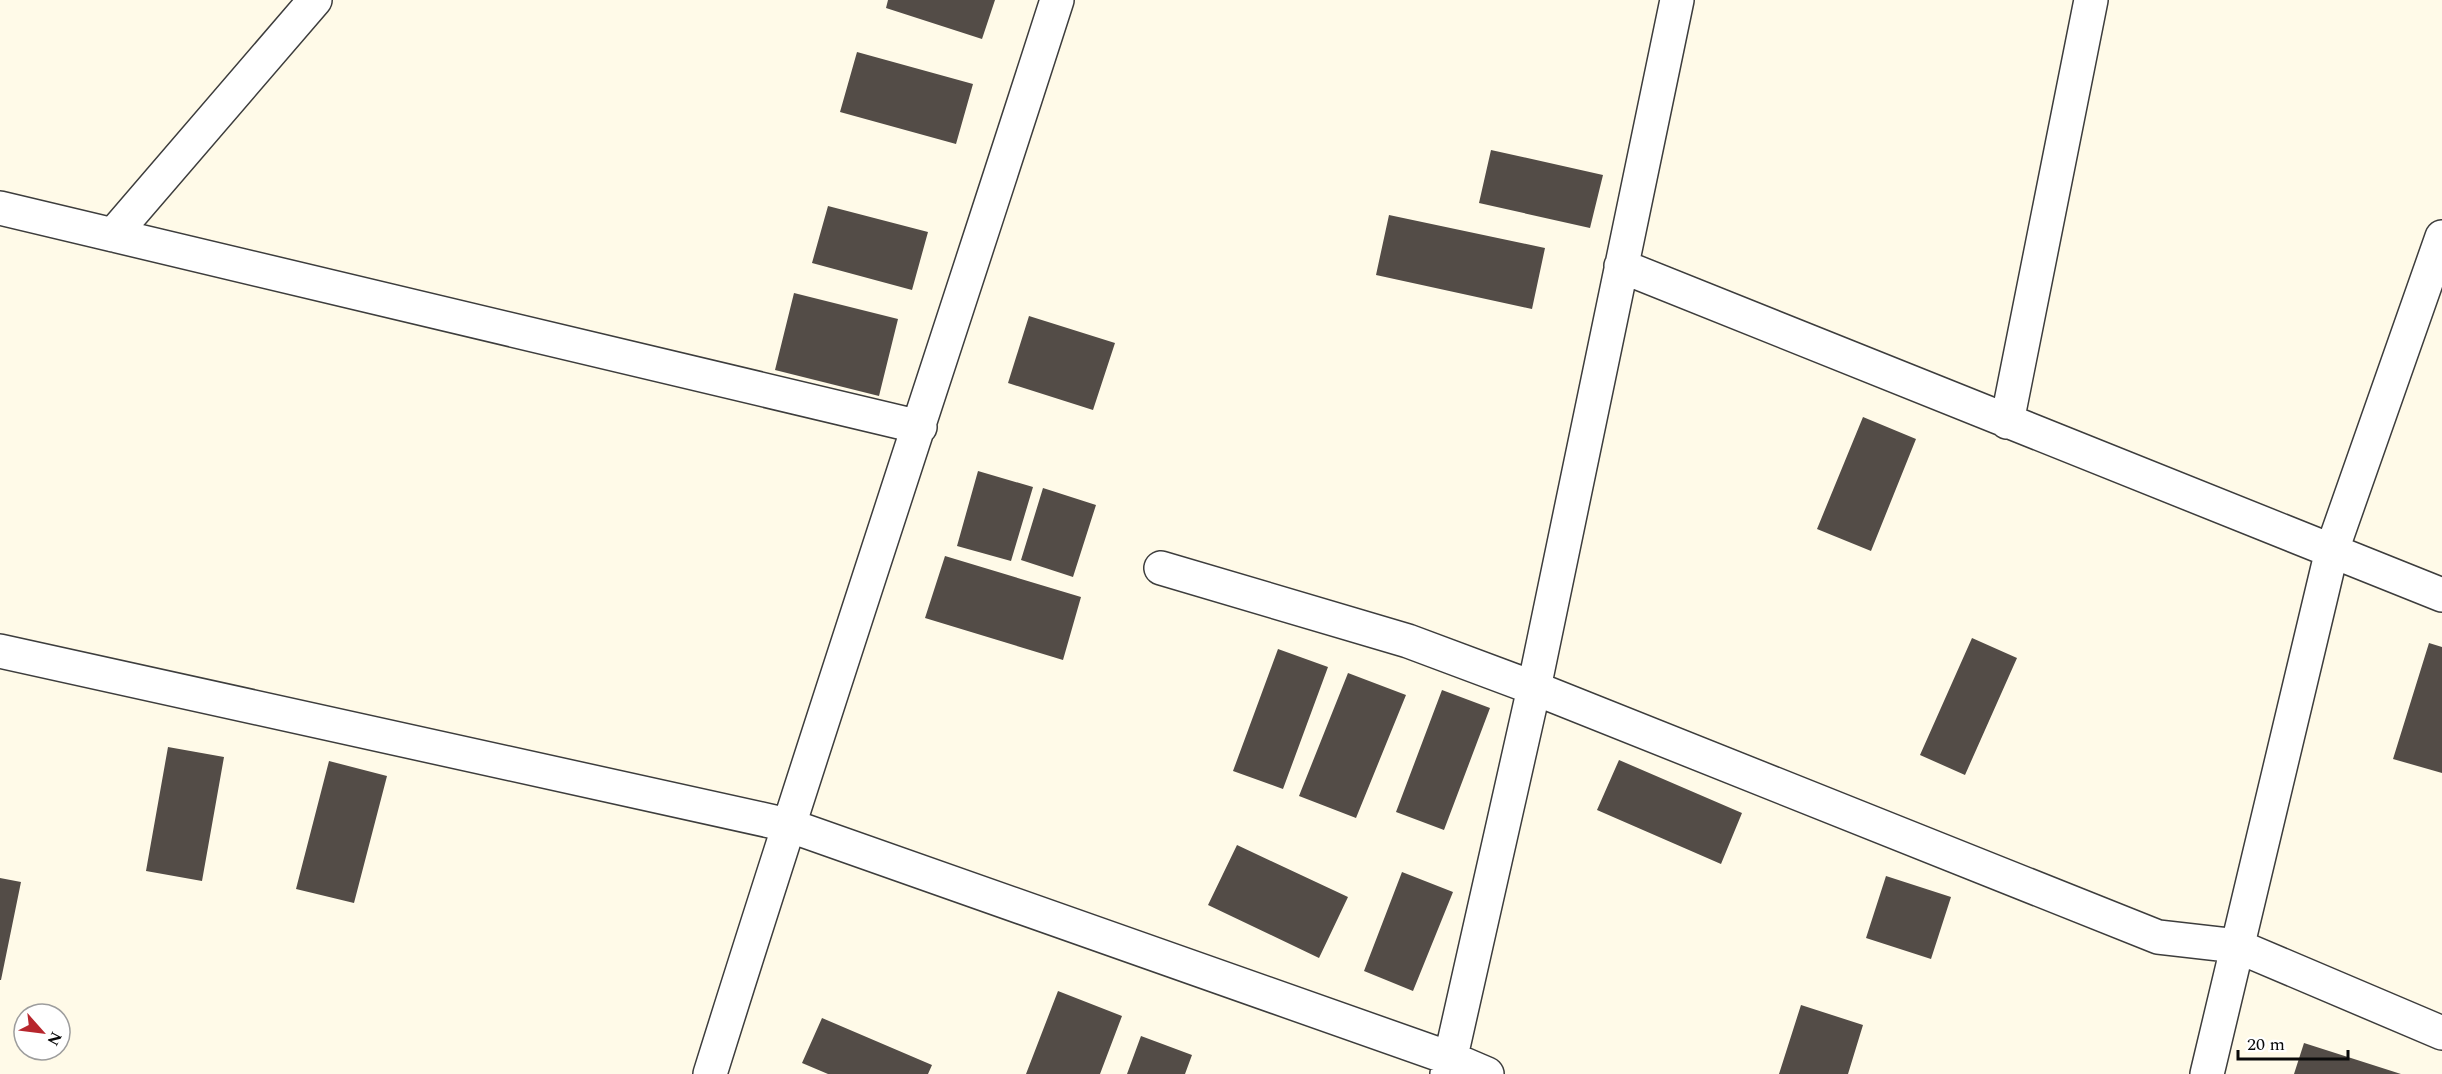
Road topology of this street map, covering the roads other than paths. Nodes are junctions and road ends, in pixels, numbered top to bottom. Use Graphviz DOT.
graph roads {
  1 [pos="315,0"];
  2 [pos="1058,0"];
  3 [pos="1677,0"];
  4 [pos="2091,0"];
  5 [pos="0,208"];
  6 [pos="113,235"];
  7 [pos="2442,237"];
  8 [pos="1621,266"];
  9 [pos="2007,422"];
  10 [pos="920,427"];
  11 [pos="2332,550"];
  12 [pos="1161,568"];
  13 [pos="2442,595"];
  14 [pos="0,651"];
  15 [pos="1534,688"];
  16 [pos="788,825"];
  17 [pos="2237,946"];
  18 [pos="2442,1033"];
  19 [pos="1449,1066"];
  20 [pos="710,1074"];
  21 [pos="1487,1074"];
  22 [pos="2207,1074"];
  1 -- 6 [label="street"];
  2 -- 10 [label="street"];
  3 -- 8 [label="street"];
  4 -- 9 [label="street"];
  5 -- 6 [label="street"];
  6 -- 10 [label="street"];
  7 -- 11 [label="street"];
  8 -- 9 [label="street"];
  8 -- 15 [label="street"];
  9 -- 11 [label="street"];
  10 -- 16 [label="street"];
  11 -- 13 [label="street"];
  11 -- 17 [label="street"];
  12 -- 15 [label="street"];
  14 -- 16 [label="street"];
  15 -- 17 [label="street"];
  15 -- 19 [label="street"];
  16 -- 19 [label="street"];
  16 -- 20 [label="street"];
  17 -- 18 [label="street"];
  17 -- 22 [label="street"];
  19 -- 21 [label="street"];
}
